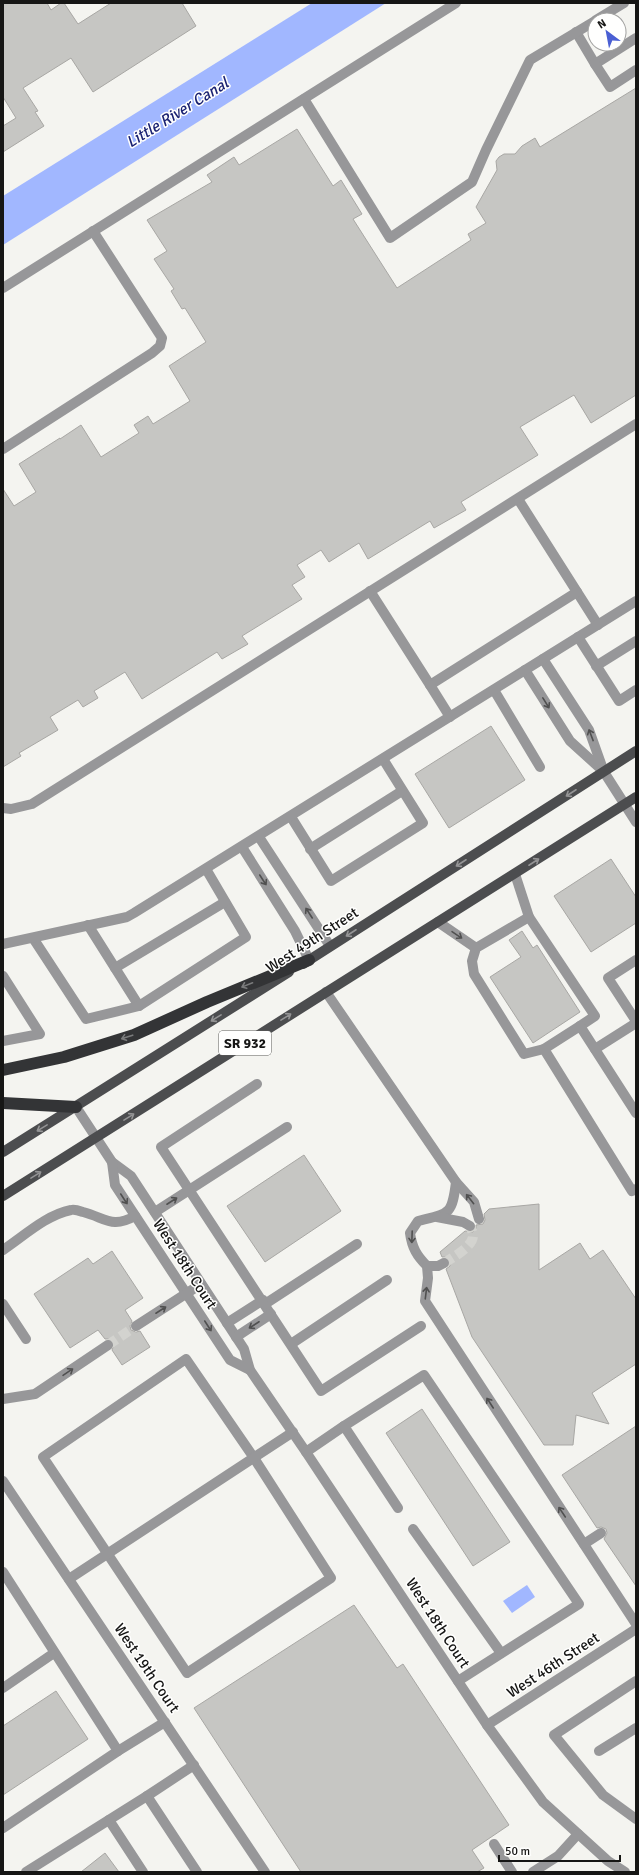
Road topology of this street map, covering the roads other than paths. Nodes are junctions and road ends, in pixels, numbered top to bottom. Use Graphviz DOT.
graph roads {
  1 [pos="456,3"];
  2 [pos="624,3"];
  3 [pos="609,12"];
  4 [pos="587,25"];
  5 [pos="576,32"];
  6 [pos="636,38"];
  7 [pos="596,64"];
  8 [pos="636,70"];
  9 [pos="304,99"];
  10 [pos="93,231"];
  11 [pos="3,288"];
  12 [pos="636,424"];
  13 [pos="3,449"];
  14 [pos="518,499"];
  15 [pos="370,591"];
  16 [pos="577,592"];
  17 [pos="636,601"];
  18 [pos="598,625"];
  19 [pos="578,637"];
  20 [pos="636,641"];
  21 [pos="544,659"];
  22 [pos="596,666"];
  23 [pos="525,670"];
  24 [pos="430,685"];
  25 [pos="494,690"];
  26 [pos="636,690"];
  27 [pos="450,717"];
  28 [pos="636,751"];
  29 [pos="383,760"];
  30 [pos="540,767"];
  31 [pos="604,772"];
  32 [pos="402,791"];
  33 [pos="636,797"];
  34 [pos="625,804"];
  35 [pos="3,808"];
  36 [pos="291,817"];
  37 [pos="636,822"];
  38 [pos="259,837"];
  39 [pos="242,847"];
  40 [pos="310,849"];
  41 [pos="206,869"];
  42 [pos="515,874"];
  43 [pos="225,902"];
  44 [pos="528,916"];
  45 [pos="438,922"];
  46 [pos="88,925"];
  47 [pos="33,938"];
  48 [pos="3,944"];
  49 [pos="330,946"];
  50 [pos="476,948"];
  51 [pos="309,960"];
  52 [pos="636,960"];
  53 [pos="115,968"];
  54 [pos="3,976"];
  55 [pos="326,992"];
  56 [pos="138,1006"];
  57 [pos="636,1022"];
  58 [pos="580,1026"];
  59 [pos="3,1041"];
  60 [pos="595,1048"];
  61 [pos="544,1049"];
  62 [pos="3,1070"];
  63 [pos="257,1084"];
  64 [pos="3,1103"];
  65 [pos="76,1107"];
  66 [pos="636,1113"];
  67 [pos="287,1127"];
  68 [pos="96,1138"];
  69 [pos="3,1152"];
  70 [pos="112,1162"];
  71 [pos="456,1182"];
  72 [pos="636,1189"];
  73 [pos="189,1190"];
  74 [pos="3,1196"];
  75 [pos="155,1212"];
  76 [pos="135,1216"];
  77 [pos="437,1217"];
  78 [pos="479,1219"];
  79 [pos="470,1226"];
  80 [pos="357,1244"];
  81 [pos="3,1250"];
  82 [pos="444,1263"];
  83 [pos="427,1266"];
  84 [pos="387,1280"];
  85 [pos="201,1284"];
  86 [pos="186,1293"];
  87 [pos="264,1302"];
  88 [pos="3,1304"];
  89 [pos="271,1314"];
  90 [pos="227,1323"];
  91 [pos="136,1326"];
  92 [pos="421,1326"];
  93 [pos="236,1337"];
  94 [pos="26,1340"];
  95 [pos="291,1344"];
  96 [pos="108,1345"];
  97 [pos="250,1370"];
  98 [pos="3,1399"];
  99 [pos="344,1426"];
  100 [pos="293,1432"];
  101 [pos="306,1452"];
  102 [pos="254,1458"];
  103 [pos="3,1481"];
  104 [pos="398,1508"];
  105 [pos="413,1529"];
  106 [pos="601,1533"];
  107 [pos="584,1544"];
  108 [pos="108,1553"];
  109 [pos="3,1572"];
  110 [pos="69,1578"];
  111 [pos="636,1624"];
  112 [pos="636,1629"];
  113 [pos="54,1653"];
  114 [pos="501,1653"];
  115 [pos="458,1681"];
  116 [pos="636,1681"];
  117 [pos="3,1688"];
  118 [pos="165,1722"];
  119 [pos="487,1725"];
  120 [pos="636,1728"];
  121 [pos="599,1751"];
  122 [pos="118,1752"];
  123 [pos="194,1765"];
  124 [pos="147,1796"];
  125 [pos="636,1819"];
  126 [pos="109,1820"];
  127 [pos="4,1825"];
  128 [pos="578,1834"];
  129 [pos="494,1844"];
  130 [pos="26,1872"];
  131 [pos="143,1872"];
  132 [pos="197,1872"];
  133 [pos="265,1872"];
  134 [pos="512,1872"];
  135 [pos="533,1872"];
  136 [pos="624,1872"];
  1 -- 9 [label="street"];
  2 -- 3 [label="street"];
  4 -- 5 [label="street"];
  5 -- 7 [label="street"];
  5 -- 9 [label="street"];
  6 -- 7 [label="street"];
  7 -- 8 [label="street"];
  9 -- 10 [label="street"];
  10 -- 11 [label="street"];
  10 -- 13 [label="street"];
  12 -- 14 [label="street"];
  14 -- 15 [label="street"];
  14 -- 16 [label="street"];
  15 -- 24 [label="street"];
  15 -- 35 [label="street"];
  16 -- 18 [label="street"];
  16 -- 24 [label="street"];
  17 -- 18 [label="street"];
  18 -- 19 [label="street"];
  19 -- 21 [label="street"];
  19 -- 22 [label="street"];
  20 -- 22 [label="street"];
  21 -- 23 [label="street"];
  31 -- 21 [label="street, one-way"];
  22 -- 26 [label="street"];
  23 -- 25 [label="street"];
  23 -- 31 [label="street, one-way"];
  24 -- 27 [label="street"];
  25 -- 27 [label="street"];
  25 -- 30 [label="street"];
  27 -- 29 [label="street"];
  28 -- 31 [label="main road, West 49th Street / SR 932"];
  29 -- 32 [label="street"];
  29 -- 36 [label="street"];
  31 -- 34 [label="street"];
  31 -- 49 [label="main road, West 49th Street / SR 932, one-way"];
  32 -- 40 [label="street"];
  32 -- 40 [label="street"];
  33 -- 34 [label="main road, SR 932"];
  34 -- 37 [label="street"];
  42 -- 34 [label="main road, SR 932, one-way"];
  36 -- 38 [label="street"];
  36 -- 40 [label="street"];
  38 -- 39 [label="street"];
  49 -- 38 [label="street, one-way"];
  39 -- 41 [label="street"];
  39 -- 51 [label="street, one-way"];
  41 -- 43 [label="street"];
  41 -- 46 [label="street"];
  42 -- 44 [label="street"];
  42 -- 45 [label="main road, SR 932"];
  43 -- 53 [label="street"];
  43 -- 56 [label="street"];
  44 -- 50 [label="street"];
  44 -- 58 [label="street"];
  45 -- 50 [label="street, one-way"];
  45 -- 55 [label="main road, SR 932"];
  46 -- 47 [label="street"];
  46 -- 53 [label="street"];
  47 -- 48 [label="street"];
  47 -- 56 [label="street"];
  49 -- 51 [label="main road, West 49th Street / SR 932"];
  50 -- 61 [label="street"];
  51 -- 62 [label="highway, one-way"];
  51 -- 65 [label="main road, West 49th Street / SR 932, one-way"];
  52 -- 57 [label="street"];
  53 -- 56 [label="street"];
  54 -- 59 [label="street"];
  68 -- 55 [label="main road, SR 932, one-way"];
  55 -- 71 [label="street"];
  57 -- 60 [label="street"];
  58 -- 60 [label="street"];
  58 -- 61 [label="street"];
  60 -- 66 [label="street"];
  61 -- 72 [label="street"];
  63 -- 73 [label="street"];
  64 -- 65 [label="highway"];
  65 -- 68 [label="street, West 18th Court"];
  65 -- 69 [label="main road, West 49th Street / SR 932, one-way"];
  67 -- 73 [label="street"];
  68 -- 70 [label="street, West 18th Court"];
  74 -- 68 [label="main road, SR 932, one-way"];
  70 -- 75 [label="street, West 18th Court"];
  70 -- 76 [label="street, West 18th Court, one-way"];
  71 -- 77 [label="street"];
  78 -- 71 [label="street, one-way"];
  75 -- 73 [label="street, one-way"];
  73 -- 87 [label="street"];
  75 -- 85 [label="street, West 18th Court"];
  76 -- 81 [label="street"];
  76 -- 86 [label="street, West 18th Court"];
  77 -- 79 [label="street"];
  77 -- 83 [label="street, one-way"];
  80 -- 87 [label="street"];
  82 -- 83 [label="street"];
  107 -- 83 [label="street, one-way"];
  84 -- 95 [label="street"];
  85 -- 86 [label="street"];
  85 -- 90 [label="street, West 18th Court"];
  91 -- 86 [label="street, one-way"];
  86 -- 97 [label="street, West 18th Court, one-way"];
  87 -- 89 [label="street"];
  87 -- 90 [label="street"];
  88 -- 94 [label="street"];
  89 -- 93 [label="street, one-way"];
  89 -- 95 [label="street"];
  90 -- 93 [label="street, West 18th Court"];
  92 -- 95 [label="street"];
  93 -- 97 [label="street, West 18th Court"];
  98 -- 96 [label="street, one-way"];
  97 -- 100 [label="street, West 18th Court"];
  99 -- 101 [label="street"];
  99 -- 104 [label="street"];
  99 -- 114 [label="street"];
  100 -- 101 [label="street, West 18th Court"];
  100 -- 102 [label="street"];
  101 -- 115 [label="street, West 18th Court"];
  102 -- 108 [label="street"];
  102 -- 108 [label="street"];
  102 -- 108 [label="street"];
  103 -- 110 [label="street, West 19th Court"];
  105 -- 114 [label="street"];
  106 -- 107 [label="street"];
  107 -- 111 [label="street"];
  108 -- 110 [label="street"];
  109 -- 113 [label="street"];
  110 -- 118 [label="street, West 19th Court"];
  112 -- 119 [label="street, West 46th Street"];
  113 -- 117 [label="street"];
  113 -- 122 [label="street"];
  114 -- 115 [label="street"];
  115 -- 119 [label="street, West 18th Court"];
  116 -- 125 [label="street"];
  118 -- 122 [label="street"];
  118 -- 123 [label="street, West 19th Court"];
  119 -- 128 [label="street, West 18th Court"];
  120 -- 121 [label="street"];
  122 -- 127 [label="street"];
  123 -- 124 [label="street"];
  123 -- 133 [label="street, West 19th Court"];
  124 -- 126 [label="street"];
  124 -- 132 [label="street"];
  126 -- 130 [label="street"];
  126 -- 131 [label="street"];
  128 -- 135 [label="street"];
  128 -- 136 [label="street, West 18th Court"];
  129 -- 134 [label="street"];
}
